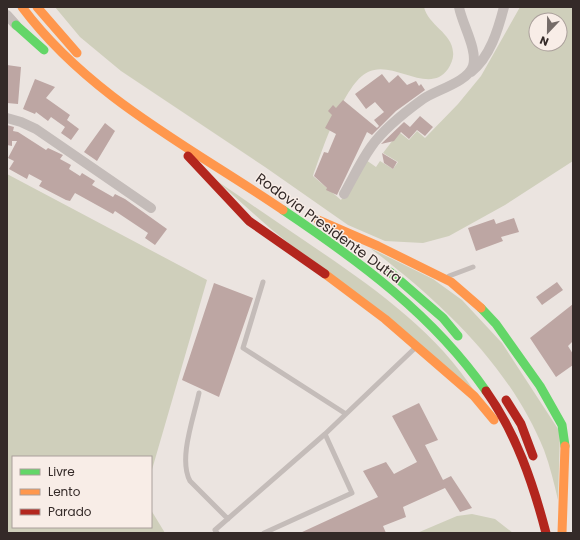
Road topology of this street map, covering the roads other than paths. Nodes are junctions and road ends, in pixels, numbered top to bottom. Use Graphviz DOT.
graph roads {
  1 [pos="22,7"];
  2 [pos="37,7"];
  3 [pos="459,7"];
  4 [pos="504,7"];
  5 [pos="7,15"];
  6 [pos="12,25"];
  7 [pos="83,59"];
  8 [pos="468,75"];
  9 [pos="140,116"];
  10 [pos="7,118"];
  11 [pos="164,131"];
  12 [pos="344,194"];
  13 [pos="151,208"];
  14 [pos="355,246"];
  15 [pos="380,264"];
  16 [pos="473,267"];
  17 [pos="443,278"];
  18 [pos="263,282"];
  19 [pos="466,346"];
  20 [pos="416,347"];
  21 [pos="199,393"];
  22 [pos="501,393"];
  23 [pos="346,414"];
  24 [pos="325,434"];
  25 [pos="522,461"];
  26 [pos="538,468"];
  27 [pos="228,519"];
  28 [pos="553,519"];
  29 [pos="217,533"];
  30 [pos="264,533"];
  31 [pos="546,533"];
  32 [pos="557,533"];
  33 [pos="562,533"];
  1 -- 9 [label="highway, Rodovia Presidente Dutra"];
  2 -- 7 [label="highway"];
  3 -- 8 [label="street"];
  4 -- 8 [label="street"];
  5 -- 6 [label="street"];
  6 -- 9 [label="highway"];
  8 -- 12 [label="street"];
  9 -- 11 [label="highway, Rodovia Presidente Dutra"];
  10 -- 13 [label="street"];
  11 -- 20 [label="highway"];
  11 -- 25 [label="highway, Rodovia Presidente Dutra"];
  14 -- 17 [label="highway, Rodovia Presidente Dutra"];
  15 -- 19 [label="highway, Rodovia Presidente Dutra"];
  16 -- 17 [label="lane"];
  17 -- 33 [label="highway"];
  18 -- 23 [label="lane"];
  20 -- 23 [label="lane"];
  20 -- 25 [label="highway"];
  21 -- 27 [label="lane"];
  22 -- 26 [label="highway"];
  23 -- 24 [label="lane"];
  24 -- 27 [label="lane"];
  24 -- 30 [label="lane"];
  25 -- 31 [label="highway, Rodovia Presidente Dutra"];
  27 -- 29 [label="lane"];
  28 -- 32 [label="highway"];
}
